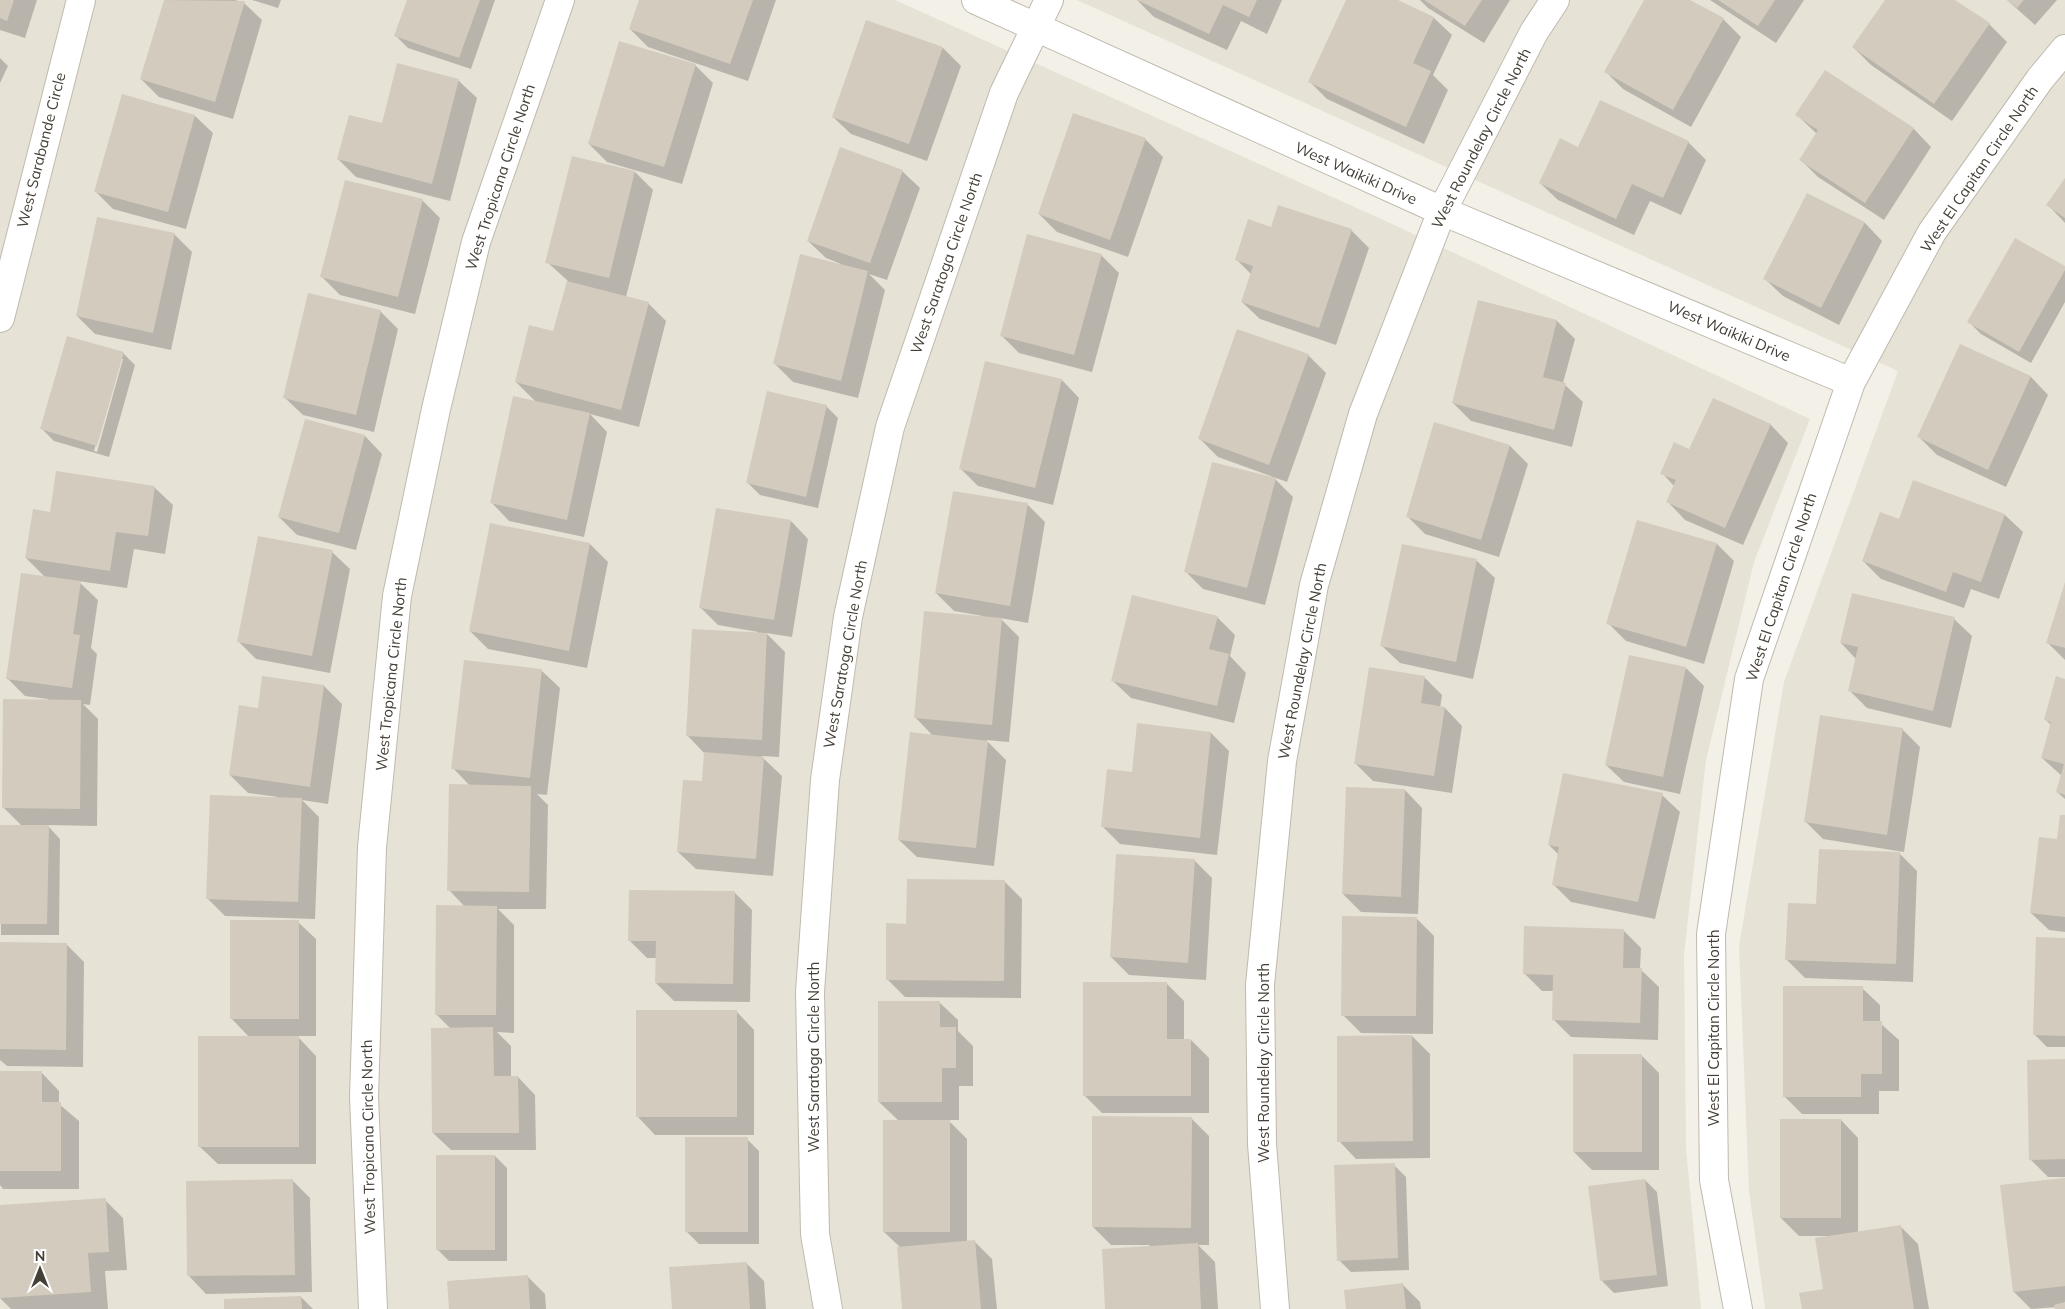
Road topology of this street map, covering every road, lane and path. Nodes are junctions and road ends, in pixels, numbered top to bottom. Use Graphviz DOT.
graph roads {
  1 [pos="81,0"];
  2 [pos="560,0"];
  3 [pos="976,0"];
  4 [pos="1049,0"];
  5 [pos="1555,0"];
  6 [pos="1036,28"];
  7 [pos="2065,49"];
  8 [pos="1442,211"];
  9 [pos="1,306"];
  10 [pos="1851,382"];
  11 [pos="373,1309"];
  12 [pos="828,1309"];
  13 [pos="1275,1309"];
  14 [pos="1738,1309"];
  1 -- 9 [label="street, West Sarabande Circle"];
  2 -- 11 [label="street, West Tropicana Circle North"];
  3 -- 6 [label="street, West Waikiki Drive"];
  4 -- 6 [label="street, West Saratoga Circle North"];
  5 -- 8 [label="street, West Roundelay Circle North"];
  6 -- 8 [label="street, West Waikiki Drive"];
  6 -- 12 [label="street, West Saratoga Circle North"];
  7 -- 10 [label="street, West El Capitan Circle North"];
  8 -- 10 [label="street, West Waikiki Drive"];
  8 -- 13 [label="street, West Roundelay Circle North"];
  10 -- 14 [label="street, West El Capitan Circle North"];
}
